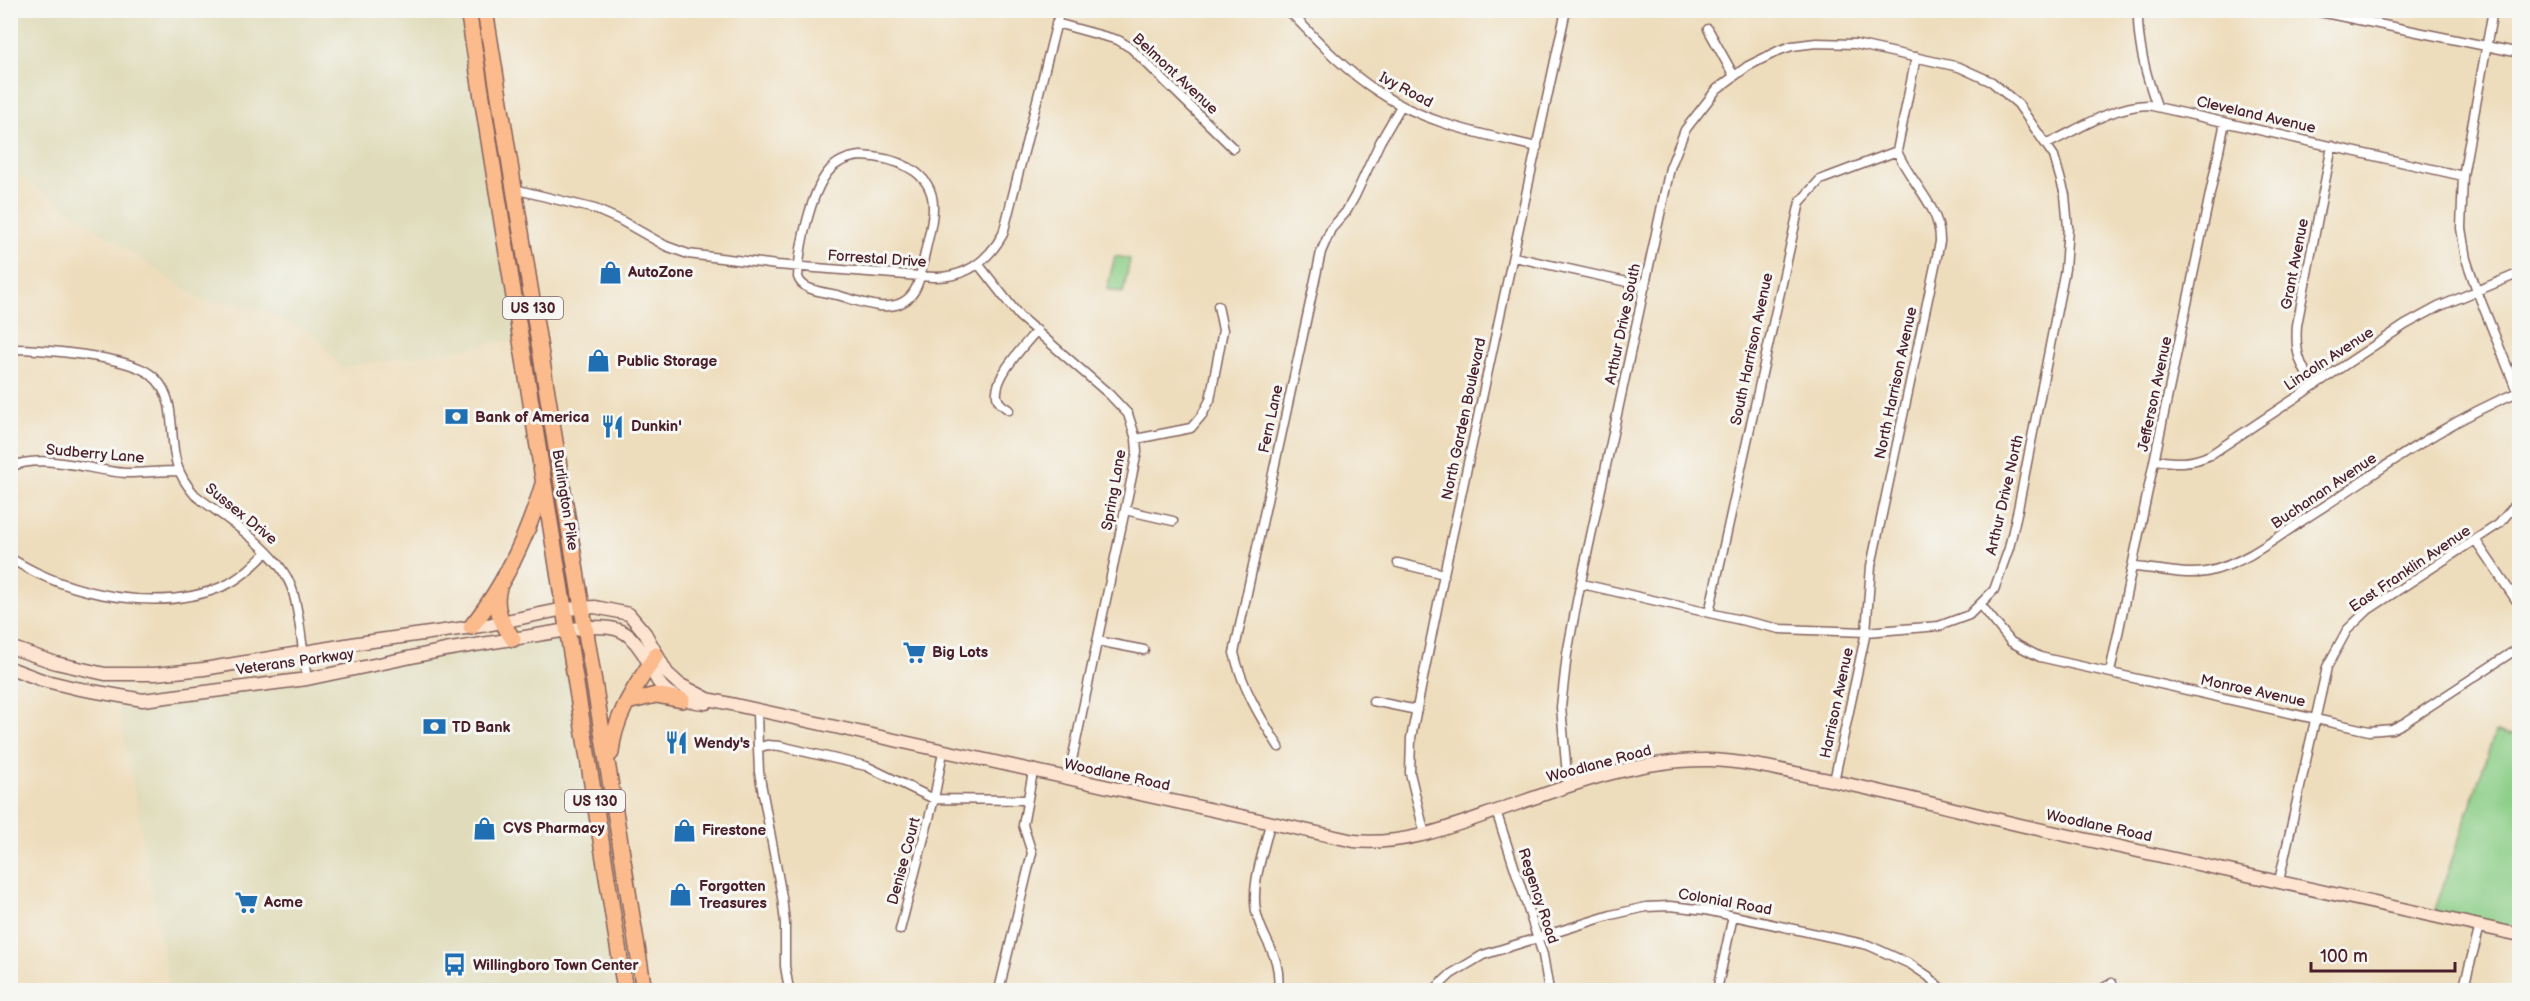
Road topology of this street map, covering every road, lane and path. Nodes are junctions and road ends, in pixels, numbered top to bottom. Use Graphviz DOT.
graph roads {
  1 [pos="468,10"];
  2 [pos="484,10"];
  3 [pos="1060,10"];
  4 [pos="1288,10"];
  5 [pos="2138,10"];
  6 [pos="2310,10"];
  7 [pos="2493,10"];
  8 [pos="1565,11"];
  9 [pos="2343,14"];
  10 [pos="1056,23"];
  11 [pos="1708,29"];
  12 [pos="2487,45"];
  13 [pos="2520,53"];
  14 [pos="1916,57"];
  15 [pos="1734,76"];
  16 [pos="1401,106"];
  17 [pos="2157,106"];
  18 [pos="2225,122"];
  19 [pos="2047,144"];
  20 [pos="2332,146"];
  21 [pos="1537,147"];
  22 [pos="1233,148"];
  23 [pos="1897,151"];
  24 [pos="2463,176"];
  25 [pos="514,189"];
  26 [pos="1514,257"];
  27 [pos="979,265"];
  28 [pos="798,266"];
  29 [pos="2520,273"];
  30 [pos="920,275"];
  31 [pos="1645,286"];
  32 [pos="2477,291"];
  33 [pos="1218,306"];
  34 [pos="1036,330"];
  35 [pos="10,349"];
  36 [pos="2313,385"];
  37 [pos="2519,394"];
  38 [pos="1009,410"];
  39 [pos="1136,439"];
  40 [pos="2156,460"];
  41 [pos="10,467"];
  42 [pos="178,471"];
  43 [pos="544,478"];
  44 [pos="2520,499"];
  45 [pos="1125,510"];
  46 [pos="1173,521"];
  47 [pos="2476,541"];
  48 [pos="267,552"];
  49 [pos="10,558"];
  50 [pos="1398,563"];
  51 [pos="2133,567"];
  52 [pos="1444,574"];
  53 [pos="501,582"];
  54 [pos="1582,584"];
  55 [pos="1981,605"];
  56 [pos="582,606"];
  57 [pos="2520,606"];
  58 [pos="564,609"];
  59 [pos="1709,613"];
  60 [pos="502,622"];
  61 [pos="471,627"];
  62 [pos="586,627"];
  63 [pos="568,630"];
  64 [pos="1866,632"];
  65 [pos="513,639"];
  66 [pos="1097,641"];
  67 [pos="10,646"];
  68 [pos="2520,647"];
  69 [pos="1144,650"];
  70 [pos="303,654"];
  71 [pos="652,661"];
  72 [pos="10,668"];
  73 [pos="2110,672"];
  74 [pos="307,679"];
  75 [pos="682,700"];
  76 [pos="1373,701"];
  77 [pos="627,702"];
  78 [pos="726,704"];
  79 [pos="1417,710"];
  80 [pos="757,711"];
  81 [pos="2316,717"];
  82 [pos="1279,747"];
  83 [pos="758,748"];
  84 [pos="943,752"];
  85 [pos="1033,772"];
  86 [pos="610,777"];
  87 [pos="1068,779"];
  88 [pos="1834,781"];
  89 [pos="1568,787"];
  90 [pos="934,799"];
  91 [pos="1027,800"];
  92 [pos="1497,811"];
  93 [pos="1270,823"];
  94 [pos="1425,834"];
  95 [pos="2279,881"];
  96 [pos="1733,916"];
  97 [pos="2480,926"];
  98 [pos="900,930"];
  99 [pos="2520,935"];
  100 [pos="1538,940"];
  101 [pos="2112,982"];
  102 [pos="625,990"];
  103 [pos="644,990"];
  104 [pos="789,990"];
  105 [pos="999,990"];
  106 [pos="1278,990"];
  107 [pos="1434,990"];
  108 [pos="1548,990"];
  109 [pos="1716,990"];
  110 [pos="1941,990"];
  111 [pos="2100,990"];
  112 [pos="2463,990"];
  1 -- 43 [label="highway, Burlington Pike / US 130"];
  2 -- 25 [label="highway, Burlington Pike / US 130"];
  3 -- 10 [label="street"];
  4 -- 16 [label="street, Ivy Road"];
  5 -- 17 [label="street"];
  6 -- 9 [label="street"];
  7 -- 12 [label="street"];
  8 -- 21 [label="street, North Garden Boulevard"];
  9 -- 12 [label="street"];
  10 -- 22 [label="street, Belmont Avenue"];
  10 -- 27 [label="street"];
  11 -- 15 [label="street"];
  12 -- 13 [label="street"];
  12 -- 24 [label="street"];
  14 -- 15 [label="street, Arthur Drive South"];
  14 -- 19 [label="street, Arthur Drive North"];
  14 -- 23 [label="street"];
  15 -- 31 [label="street, Arthur Drive South"];
  16 -- 21 [label="street, Ivy Road"];
  16 -- 82 [label="street, Fern Lane"];
  17 -- 18 [label="street, Cleveland Avenue"];
  17 -- 19 [label="street, Cleveland Avenue"];
  18 -- 20 [label="street, Cleveland Avenue"];
  18 -- 40 [label="street, Jefferson Avenue"];
  19 -- 55 [label="street, Arthur Drive North"];
  20 -- 24 [label="street, Cleveland Avenue"];
  20 -- 36 [label="street, Grant Avenue"];
  21 -- 26 [label="street, North Garden Boulevard"];
  23 -- 59 [label="street, South Harrison Avenue"];
  23 -- 64 [label="street, North Harrison Avenue"];
  24 -- 32 [label="street"];
  25 -- 28 [label="street, Forrestal Drive"];
  25 -- 56 [label="highway, Burlington Pike / US 130"];
  26 -- 31 [label="street"];
  26 -- 52 [label="street, North Garden Boulevard"];
  27 -- 30 [label="street, Forrestal Drive"];
  27 -- 34 [label="street, Spring Lane"];
  28 -- 30 [label="street, Forrestal Drive"];
  28 -- 30 [label="street"];
  28 -- 30 [label="street"];
  29 -- 32 [label="street, Lincoln Avenue"];
  31 -- 54 [label="street, Arthur Drive South"];
  32 -- 36 [label="street, Lincoln Avenue"];
  32 -- 37 [label="street"];
  33 -- 39 [label="street"];
  34 -- 38 [label="street"];
  34 -- 39 [label="street, Spring Lane"];
  35 -- 42 [label="street, Sussex Drive"];
  36 -- 40 [label="street, Lincoln Avenue"];
  37 -- 51 [label="street, Buchanan Avenue"];
  39 -- 45 [label="street, Spring Lane"];
  40 -- 51 [label="street, Jefferson Avenue"];
  41 -- 42 [label="street, Sudberry Lane"];
  42 -- 48 [label="street, Sussex Drive"];
  43 -- 53 [label="highway"];
  43 -- 58 [label="highway, Burlington Pike / US 130"];
  44 -- 47 [label="street, East Franklin Avenue"];
  45 -- 46 [label="street"];
  45 -- 66 [label="street, Spring Lane"];
  47 -- 57 [label="street"];
  47 -- 81 [label="street, East Franklin Avenue"];
  48 -- 49 [label="street"];
  48 -- 70 [label="street, Sussex Drive"];
  50 -- 52 [label="street"];
  51 -- 73 [label="street, Jefferson Avenue"];
  52 -- 79 [label="street, North Garden Boulevard"];
  53 -- 60 [label="highway"];
  53 -- 61 [label="highway"];
  54 -- 59 [label="street, Arthur Drive North"];
  54 -- 89 [label="street, Arthur Drive South"];
  55 -- 64 [label="street, Arthur Drive North"];
  55 -- 73 [label="street, Monroe Avenue"];
  56 -- 58 [label="street, Veterans Parkway"];
  56 -- 62 [label="highway, Burlington Pike / US 130"];
  56 -- 71 [label="street, Woodlane Road"];
  58 -- 60 [label="street, Veterans Parkway"];
  58 -- 63 [label="highway, Burlington Pike / US 130"];
  59 -- 64 [label="street, Arthur Drive North"];
  60 -- 61 [label="street, Veterans Parkway"];
  60 -- 65 [label="highway"];
  61 -- 70 [label="street, Veterans Parkway"];
  62 -- 63 [label="street, Veterans Parkway"];
  62 -- 71 [label="street, Woodlane Road"];
  62 -- 86 [label="highway, Burlington Pike / US 130"];
  63 -- 65 [label="street, Veterans Parkway"];
  63 -- 102 [label="highway, Burlington Pike / US 130"];
  64 -- 88 [label="street, Harrison Avenue"];
  65 -- 74 [label="street, Veterans Parkway"];
  66 -- 69 [label="street"];
  66 -- 87 [label="street, Spring Lane"];
  67 -- 70 [label="street, Veterans Parkway"];
  68 -- 81 [label="street, Monroe Avenue"];
  70 -- 74 [label="street, Sussex Drive"];
  71 -- 75 [label="street, Woodlane Road"];
  71 -- 77 [label="highway"];
  71 -- 78 [label="street, Woodlane Road"];
  72 -- 74 [label="street, Veterans Parkway"];
  73 -- 81 [label="street, Monroe Avenue"];
  75 -- 77 [label="highway"];
  75 -- 78 [label="street, Woodlane Road"];
  76 -- 79 [label="street"];
  77 -- 86 [label="highway"];
  78 -- 80 [label="street, Woodlane Road"];
  79 -- 94 [label="street, North Garden Boulevard"];
  80 -- 83 [label="street"];
  80 -- 84 [label="street, Woodlane Road"];
  81 -- 95 [label="street, East Franklin Avenue"];
  83 -- 90 [label="street"];
  83 -- 104 [label="street"];
  84 -- 85 [label="street, Woodlane Road"];
  84 -- 90 [label="street, Denise Court"];
  85 -- 87 [label="street, Woodlane Road"];
  85 -- 91 [label="street"];
  86 -- 103 [label="highway, Burlington Pike / US 130"];
  87 -- 93 [label="street, Woodlane Road"];
  88 -- 89 [label="street, Woodlane Road"];
  88 -- 95 [label="street, Woodlane Road"];
  89 -- 92 [label="street, Woodlane Road"];
  90 -- 91 [label="street"];
  90 -- 98 [label="street, Denise Court"];
  91 -- 105 [label="street"];
  92 -- 94 [label="street, Woodlane Road"];
  92 -- 100 [label="street, Regency Road"];
  93 -- 94 [label="street, Woodlane Road"];
  93 -- 106 [label="street"];
  95 -- 97 [label="street, Woodlane Road"];
  96 -- 100 [label="street, Colonial Road"];
  96 -- 109 [label="street"];
  96 -- 110 [label="street, Colonial Road"];
  97 -- 99 [label="street, Woodlane Road"];
  97 -- 112 [label="street"];
  100 -- 107 [label="street, Colonial Road"];
  100 -- 108 [label="street, Regency Road"];
  101 -- 111 [label="street"];
}
